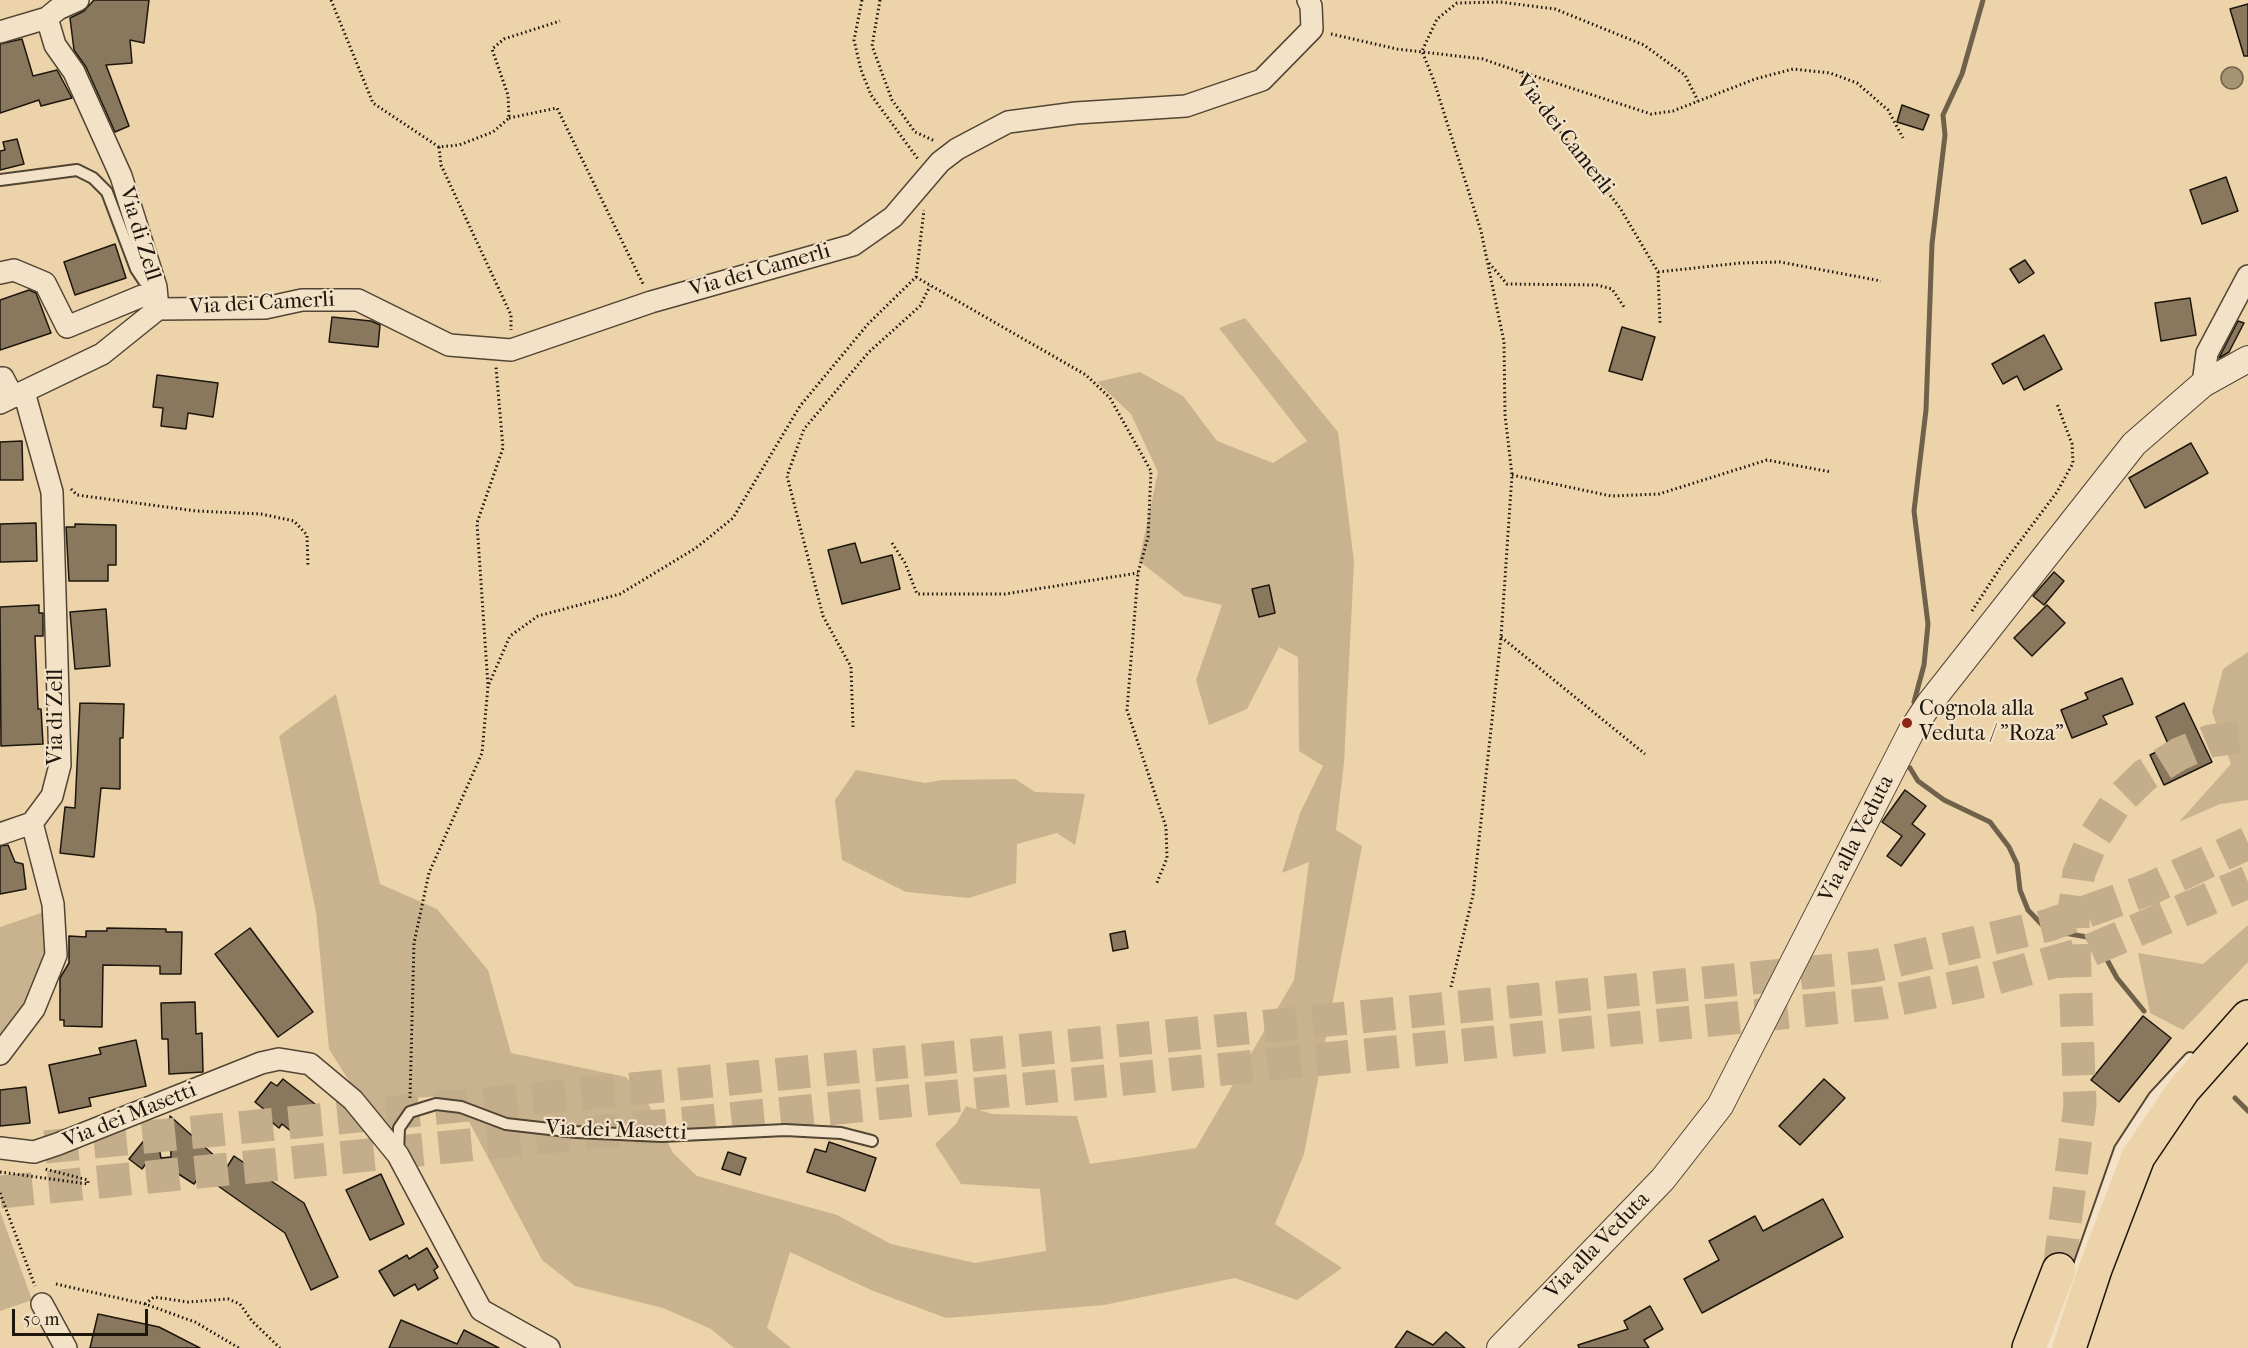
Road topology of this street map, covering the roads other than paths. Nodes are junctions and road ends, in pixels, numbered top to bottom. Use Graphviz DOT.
graph roads {
  1 [pos="78,0"];
  2 [pos="1308,0"];
  3 [pos="47,18"];
  4 [pos="0,32"];
  5 [pos="0,180"];
  6 [pos="0,273"];
  7 [pos="2248,276"];
  8 [pos="157,298"];
  9 [pos="2248,359"];
  10 [pos="0,378"];
  11 [pos="2203,384"];
  12 [pos="12,397"];
  13 [pos="32,823"];
  14 [pos="0,834"];
  15 [pos="2238,1024"];
  16 [pos="2200,1046"];
  17 [pos="0,1054"];
  18 [pos="872,1141"];
  19 [pos="7,1150"];
  20 [pos="398,1155"];
  21 [pos="2059,1270"];
  22 [pos="42,1304"];
  23 [pos="66,1348"];
  24 [pos="549,1348"];
  25 [pos="1500,1348"];
  26 [pos="2029,1348"];
  27 [pos="2050,1348"];
  28 [pos="2069,1348"];
  1 -- 3 [label="street"];
  2 -- 8 [label="street, Via dei Camerli"];
  3 -- 4 [label="street"];
  3 -- 8 [label="street, Via di Zell"];
  5 -- 8 [label="lane"];
  6 -- 8 [label="street, Via dei Camerli"];
  7 -- 11 [label="street"];
  8 -- 12 [label="street, Via di Zell"];
  9 -- 11 [label="street, Via alla Veduta"];
  10 -- 12 [label="street"];
  11 -- 25 [label="street, Via alla Veduta"];
  12 -- 13 [label="street, Via di Zell"];
  13 -- 14 [label="street"];
  13 -- 17 [label="street"];
  15 -- 28 [label="highway"];
  16 -- 27 [label="lane"];
  18 -- 20 [label="lane, Via dei Masetti"];
  19 -- 20 [label="street, Via dei Masetti"];
  20 -- 24 [label="street, Via dei Masetti"];
  21 -- 26 [label="highway"];
  22 -- 23 [label="street"];
}
